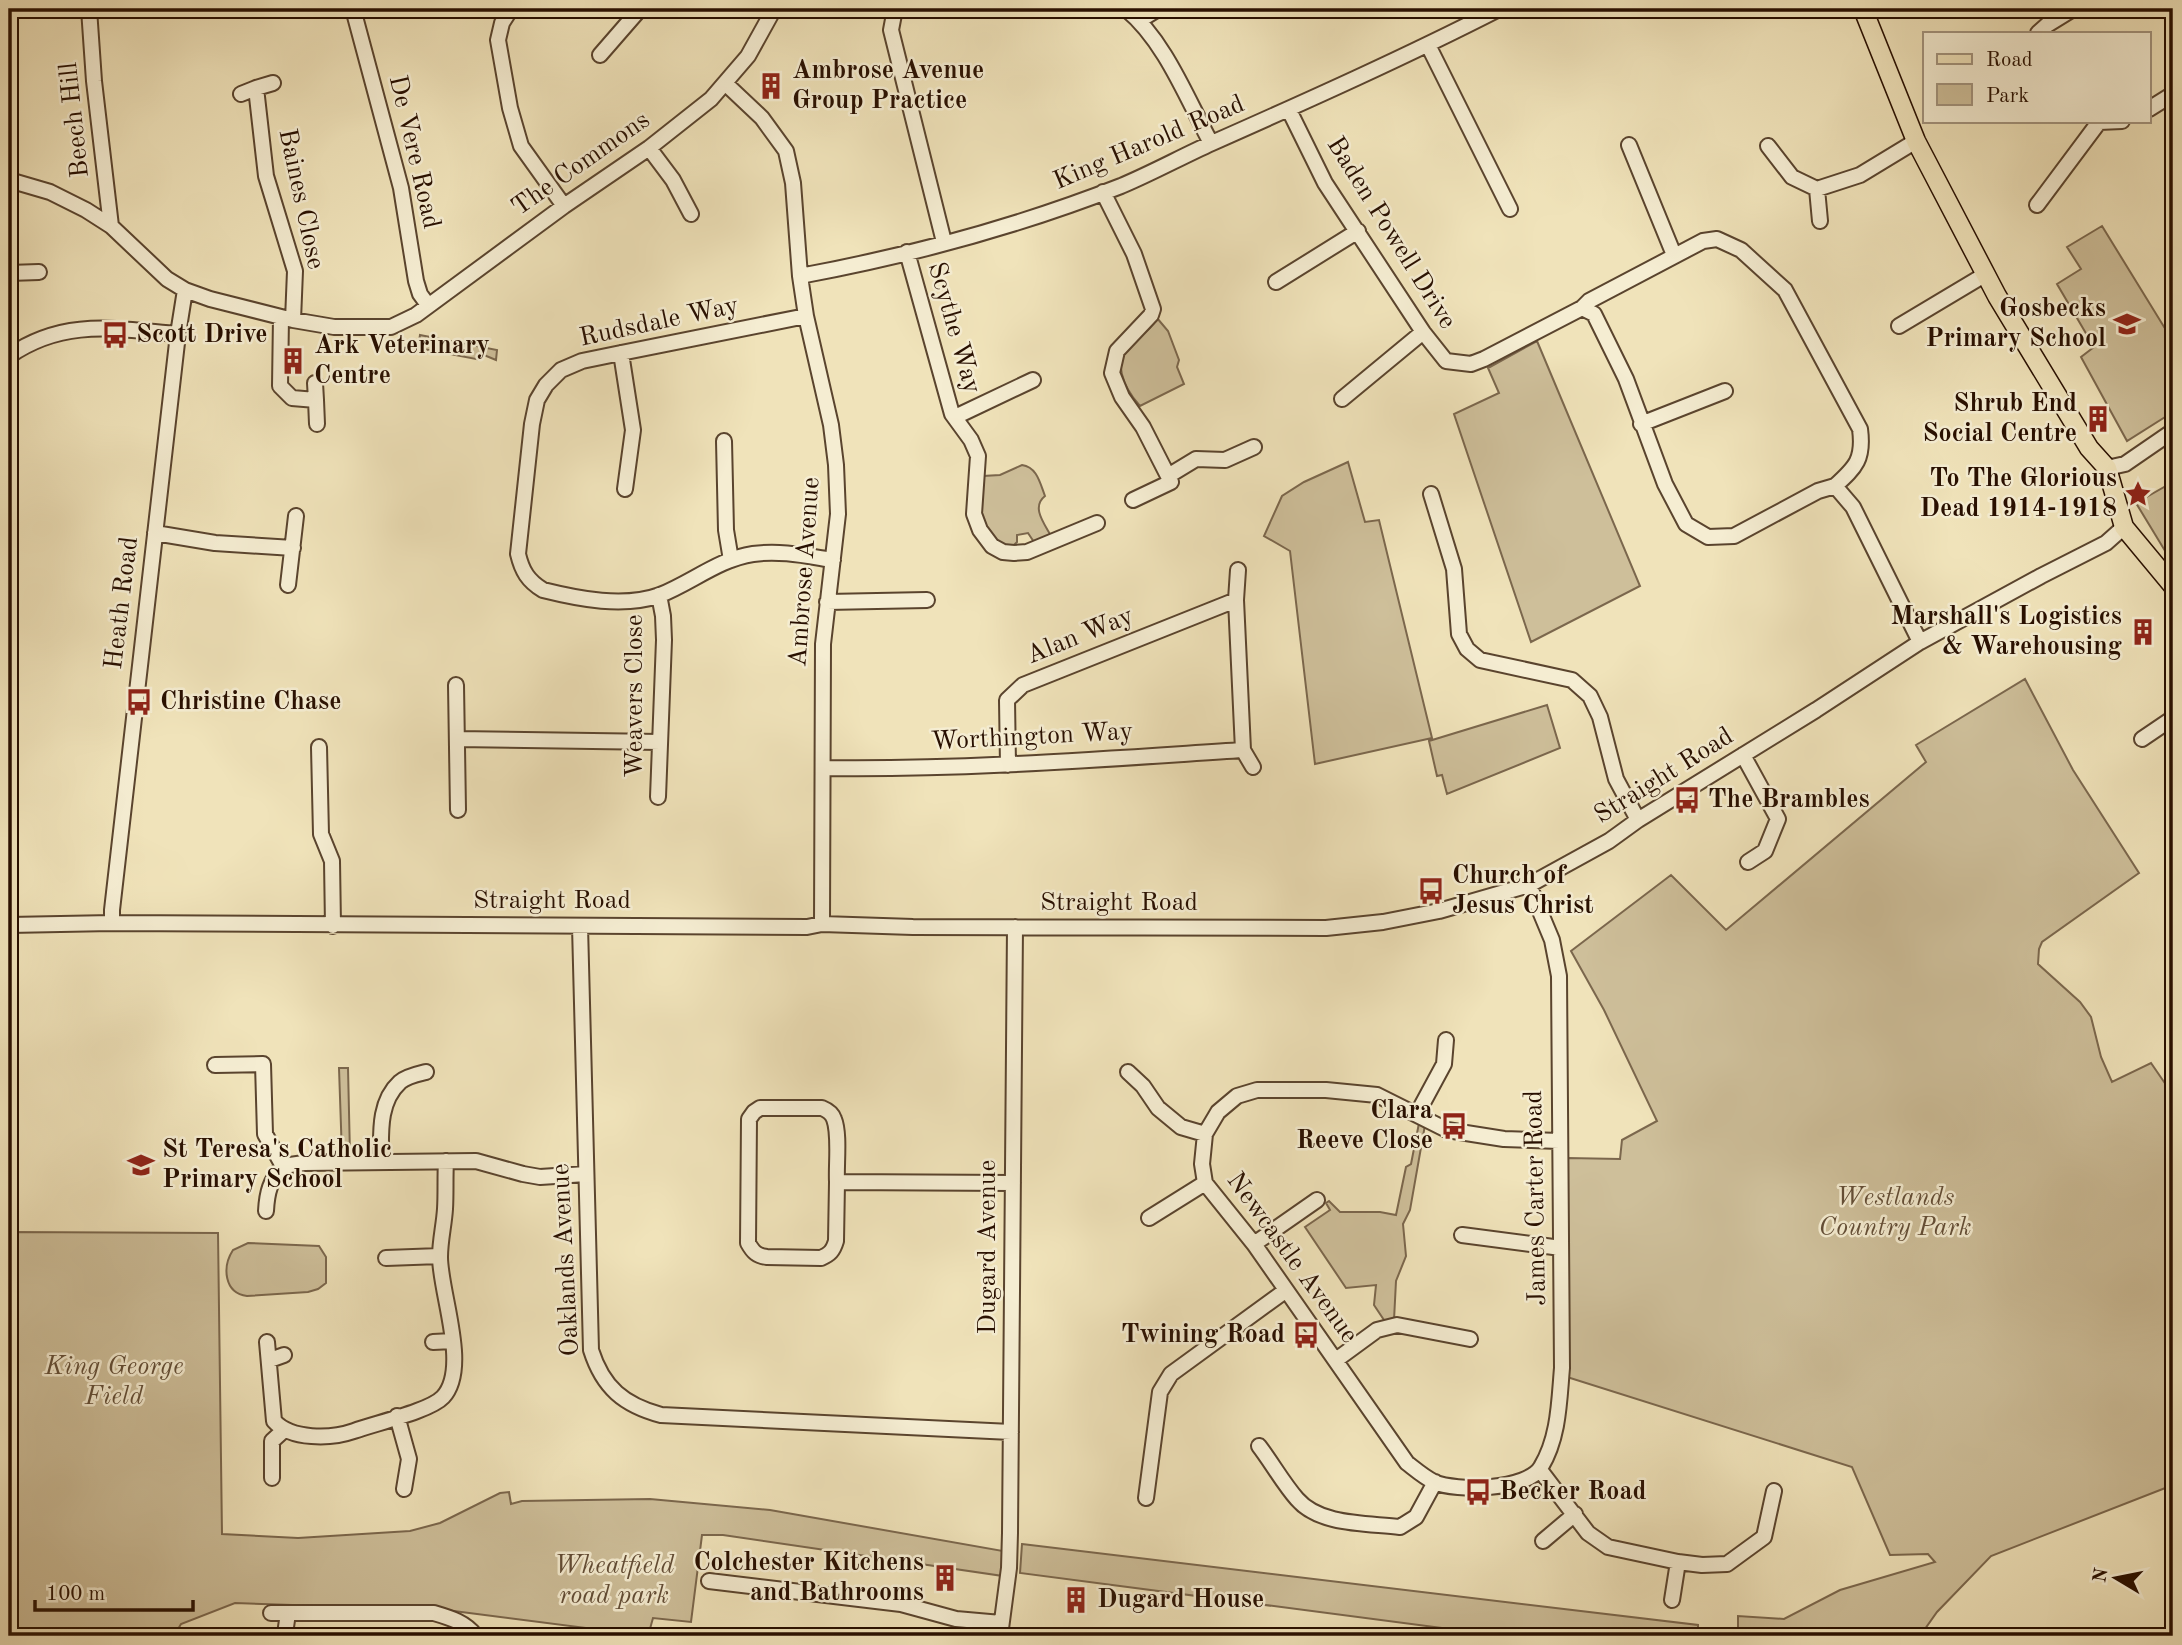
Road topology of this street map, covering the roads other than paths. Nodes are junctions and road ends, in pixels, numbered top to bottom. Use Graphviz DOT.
graph roads {
  1 [pos="89,9"];
  2 [pos="353,9"];
  3 [pos="511,9"];
  4 [pos="640,9"];
  5 [pos="774,9"];
  6 [pos="895,9"];
  7 [pos="1126,9"];
  8 [pos="1158,9"];
  9 [pos="1499,9"];
  10 [pos="1863,9"];
  11 [pos="2073,9"];
  12 [pos="1140,20"];
  13 [pos="2039,32"];
  14 [pos="1427,46"];
  15 [pos="600,55"];
  16 [pos="273,83"];
  17 [pos="726,84"];
  18 [pos="256,89"];
  19 [pos="240,94"];
  20 [pos="2173,94"];
  21 [pos="2150,108"];
  22 [pos="1289,110"];
  23 [pos="2096,122"];
  24 [pos="1916,141"];
  25 [pos="1211,144"];
  26 [pos="1629,145"];
  27 [pos="1768,146"];
  28 [pos="649,148"];
  29 [pos="9,180"];
  30 [pos="1817,190"];
  31 [pos="1103,192"];
  32 [pos="2037,205"];
  33 [pos="564,206"];
  34 [pos="1510,209"];
  35 [pos="691,214"];
  36 [pos="1821,221"];
  37 [pos="111,226"];
  38 [pos="1358,231"];
  39 [pos="944,242"];
  40 [pos="907,252"];
  41 [pos="1674,255"];
  42 [pos="39,272"];
  43 [pos="9,274"];
  44 [pos="1986,274"];
  45 [pos="800,276"];
  46 [pos="1276,282"];
  47 [pos="185,290"];
  48 [pos="428,305"];
  49 [pos="1582,308"];
  50 [pos="806,316"];
  51 [pos="287,319"];
  52 [pos="1899,326"];
  53 [pos="1423,332"];
  54 [pos="178,334"];
  55 [pos="621,353"];
  56 [pos="9,356"];
  57 [pos="1033,380"];
  58 [pos="315,383"];
  59 [pos="1724,391"];
  60 [pos="1342,399"];
  61 [pos="316,401"];
  62 [pos="954,418"];
  63 [pos="317,424"];
  64 [pos="1641,424"];
  65 [pos="2173,431"];
  66 [pos="724,441"];
  67 [pos="1254,447"];
  68 [pos="2107,468"];
  69 [pos="1171,483"];
  70 [pos="1835,486"];
  71 [pos="625,489"];
  72 [pos="1431,494"];
  73 [pos="1133,500"];
  74 [pos="296,516"];
  75 [pos="1097,523"];
  76 [pos="2124,527"];
  77 [pos="155,533"];
  78 [pos="293,548"];
  79 [pos="731,559"];
  80 [pos="833,560"];
  81 [pos="1238,570"];
  82 [pos="288,585"];
  83 [pos="2173,586"];
  84 [pos="659,595"];
  85 [pos="927,600"];
  86 [pos="1236,600"];
  87 [pos="827,602"];
  88 [pos="1920,642"];
  89 [pos="456,685"];
  90 [pos="2173,718"];
  91 [pos="457,739"];
  92 [pos="2142,739"];
  93 [pos="660,742"];
  94 [pos="319,747"];
  95 [pos="1243,750"];
  96 [pos="1742,755"];
  97 [pos="1008,765"];
  98 [pos="1252,767"];
  99 [pos="823,768"];
  100 [pos="658,797"];
  101 [pos="458,810"];
  102 [pos="1637,820"];
  103 [pos="1748,862"];
  104 [pos="1529,885"];
  105 [pos="112,923"];
  106 [pos="822,924"];
  107 [pos="9,925"];
  108 [pos="333,926"];
  109 [pos="580,926"];
  110 [pos="1015,927"];
  111 [pos="1446,1040"];
  112 [pos="215,1065"];
  113 [pos="426,1072"];
  114 [pos="1128,1072"];
  115 [pos="1417,1114"];
  116 [pos="1205,1134"];
  117 [pos="1559,1142"];
  118 [pos="381,1161"];
  119 [pos="446,1161"];
  120 [pos="284,1166"];
  121 [pos="586,1174"];
  122 [pos="837,1182"];
  123 [pos="1013,1183"];
  124 [pos="1205,1183"];
  125 [pos="1317,1200"];
  126 [pos="266,1211"];
  127 [pos="1149,1218"];
  128 [pos="1462,1236"];
  129 [pos="1254,1244"];
  130 [pos="1561,1248"];
  131 [pos="440,1256"];
  132 [pos="386,1258"];
  133 [pos="1285,1292"];
  134 [pos="1471,1339"];
  135 [pos="453,1341"];
  136 [pos="267,1342"];
  137 [pos="433,1342"];
  138 [pos="284,1355"];
  139 [pos="270,1360"];
  140 [pos="1336,1360"];
  141 [pos="397,1416"];
  142 [pos="283,1431"];
  143 [pos="1011,1432"];
  144 [pos="1259,1446"];
  145 [pos="1540,1470"];
  146 [pos="272,1478"];
  147 [pos="1435,1482"];
  148 [pos="404,1489"];
  149 [pos="1774,1491"];
  150 [pos="1146,1498"];
  151 [pos="1575,1514"];
  152 [pos="1543,1541"];
  153 [pos="1678,1562"];
  154 [pos="709,1581"];
  155 [pos="1672,1600"];
  156 [pos="288,1613"];
  157 [pos="271,1614"];
  158 [pos="1001,1630"];
  159 [pos="285,1633"];
  160 [pos="476,1636"];
  1 -- 37 [label="street, Beech Hill"];
  2 -- 48 [label="street, De Vere Road"];
  3 -- 33 [label="street"];
  4 -- 15 [label="street"];
  5 -- 17 [label="street, The Commons"];
  6 -- 39 [label="street"];
  7 -- 12 [label="street"];
  8 -- 12 [label="street"];
  9 -- 14 [label="street, King Harold Road"];
  10 -- 24 [label="main road"];
  11 -- 13 [label="street"];
  12 -- 25 [label="street"];
  14 -- 22 [label="street, King Harold Road"];
  14 -- 34 [label="street"];
  16 -- 18 [label="street"];
  17 -- 28 [label="street, The Commons"];
  17 -- 45 [label="street, Ambrose Avenue"];
  18 -- 19 [label="street"];
  18 -- 51 [label="street, Baines Close"];
  20 -- 21 [label="street"];
  22 -- 25 [label="street, King Harold Road"];
  22 -- 38 [label="street, Baden Powell Drive"];
  23 -- 32 [label="street"];
  24 -- 30 [label="street"];
  24 -- 44 [label="main road"];
  25 -- 31 [label="street, King Harold Road"];
  26 -- 41 [label="street"];
  27 -- 30 [label="street"];
  28 -- 33 [label="street, The Commons"];
  28 -- 35 [label="street"];
  29 -- 37 [label="street"];
  30 -- 36 [label="street"];
  31 -- 39 [label="street, King Harold Road"];
  31 -- 69 [label="street"];
  33 -- 48 [label="street, The Commons"];
  37 -- 47 [label="street"];
  38 -- 46 [label="street"];
  38 -- 53 [label="street, Baden Powell Drive"];
  39 -- 40 [label="street, King Harold Road"];
  40 -- 45 [label="street, King Harold Road"];
  40 -- 62 [label="street, Scythe Way"];
  41 -- 49 [label="street, Baden Powell Drive"];
  41 -- 70 [label="street, Baden Powell Drive"];
  42 -- 43 [label="street"];
  44 -- 52 [label="street"];
  44 -- 68 [label="main road"];
  45 -- 50 [label="street, Ambrose Avenue"];
  47 -- 51 [label="street"];
  47 -- 54 [label="street, Heath Road"];
  48 -- 51 [label="street, The Commons"];
  49 -- 53 [label="street, Baden Powell Drive"];
  49 -- 64 [label="street"];
  50 -- 55 [label="street, Rudsdale Way"];
  50 -- 80 [label="street, Ambrose Avenue"];
  51 -- 61 [label="street, Baines Close"];
  53 -- 60 [label="street"];
  54 -- 56 [label="street"];
  54 -- 77 [label="street, Heath Road"];
  55 -- 71 [label="street"];
  55 -- 84 [label="street, Rudsdale Way"];
  57 -- 62 [label="street, Scythe Way"];
  58 -- 61 [label="street"];
  59 -- 64 [label="street"];
  61 -- 63 [label="street"];
  62 -- 75 [label="street, Scythe Way"];
  64 -- 70 [label="street"];
  65 -- 68 [label="street"];
  66 -- 79 [label="street"];
  67 -- 69 [label="street"];
  68 -- 76 [label="main road"];
  69 -- 73 [label="street"];
  70 -- 88 [label="street"];
  72 -- 102 [label="street"];
  74 -- 78 [label="street"];
  76 -- 83 [label="main road"];
  76 -- 88 [label="street, Straight Road"];
  77 -- 78 [label="street"];
  77 -- 105 [label="street, Heath Road"];
  78 -- 82 [label="street"];
  79 -- 80 [label="street, Rudsdale Way"];
  79 -- 84 [label="street, Rudsdale Way"];
  80 -- 87 [label="street, Ambrose Avenue"];
  81 -- 86 [label="street"];
  84 -- 93 [label="street, Weavers Close"];
  85 -- 87 [label="street"];
  86 -- 95 [label="street"];
  86 -- 97 [label="street, Alan Way"];
  87 -- 99 [label="street, Ambrose Avenue"];
  88 -- 96 [label="street, Straight Road"];
  89 -- 91 [label="street"];
  90 -- 92 [label="street"];
  91 -- 93 [label="street"];
  91 -- 101 [label="street"];
  93 -- 100 [label="street, Weavers Close"];
  94 -- 108 [label="street"];
  95 -- 97 [label="street, Worthington Way"];
  95 -- 98 [label="street"];
  96 -- 102 [label="street, Straight Road"];
  96 -- 103 [label="street"];
  97 -- 99 [label="street, Worthington Way"];
  99 -- 106 [label="street, Ambrose Avenue"];
  102 -- 104 [label="street, Straight Road"];
  104 -- 110 [label="street, Straight Road"];
  104 -- 117 [label="street, James Carter Road"];
  105 -- 107 [label="street, Straight Road"];
  105 -- 108 [label="street, Straight Road"];
  106 -- 109 [label="street, Straight Road"];
  106 -- 110 [label="street, Straight Road"];
  108 -- 109 [label="street, Straight Road"];
  109 -- 121 [label="street, Oaklands Avenue"];
  110 -- 123 [label="street, Dugard Avenue"];
  111 -- 115 [label="street"];
  112 -- 120 [label="street"];
  113 -- 118 [label="street"];
  114 -- 116 [label="street"];
  115 -- 116 [label="street"];
  115 -- 117 [label="street"];
  116 -- 124 [label="street, Newcastle Avenue"];
  117 -- 130 [label="street, James Carter Road"];
  118 -- 119 [label="street"];
  118 -- 120 [label="street"];
  119 -- 121 [label="street"];
  119 -- 131 [label="street"];
  120 -- 126 [label="street"];
  121 -- 143 [label="street, Oaklands Avenue"];
  122 -- 122 [label="street"];
  122 -- 123 [label="street"];
  123 -- 143 [label="street, Dugard Avenue"];
  124 -- 127 [label="street"];
  124 -- 129 [label="street, Newcastle Avenue"];
  125 -- 129 [label="street"];
  128 -- 130 [label="street"];
  129 -- 133 [label="street, Newcastle Avenue"];
  130 -- 145 [label="street, James Carter Road"];
  131 -- 132 [label="street"];
  131 -- 135 [label="street"];
  133 -- 140 [label="street, Newcastle Avenue"];
  133 -- 150 [label="street"];
  134 -- 140 [label="street"];
  135 -- 137 [label="street"];
  135 -- 141 [label="street"];
  136 -- 139 [label="street"];
  138 -- 139 [label="street"];
  139 -- 142 [label="street"];
  140 -- 147 [label="street, Newcastle Avenue"];
  141 -- 142 [label="street"];
  141 -- 148 [label="street"];
  142 -- 146 [label="street"];
  143 -- 158 [label="street, Dugard Avenue"];
  144 -- 147 [label="street"];
  145 -- 147 [label="street, Newcastle Avenue"];
  145 -- 151 [label="street"];
  149 -- 153 [label="street"];
  151 -- 152 [label="street"];
  151 -- 153 [label="street"];
  153 -- 155 [label="street"];
  154 -- 158 [label="street"];
  156 -- 157 [label="street"];
  156 -- 159 [label="street"];
  156 -- 160 [label="street"];
}
